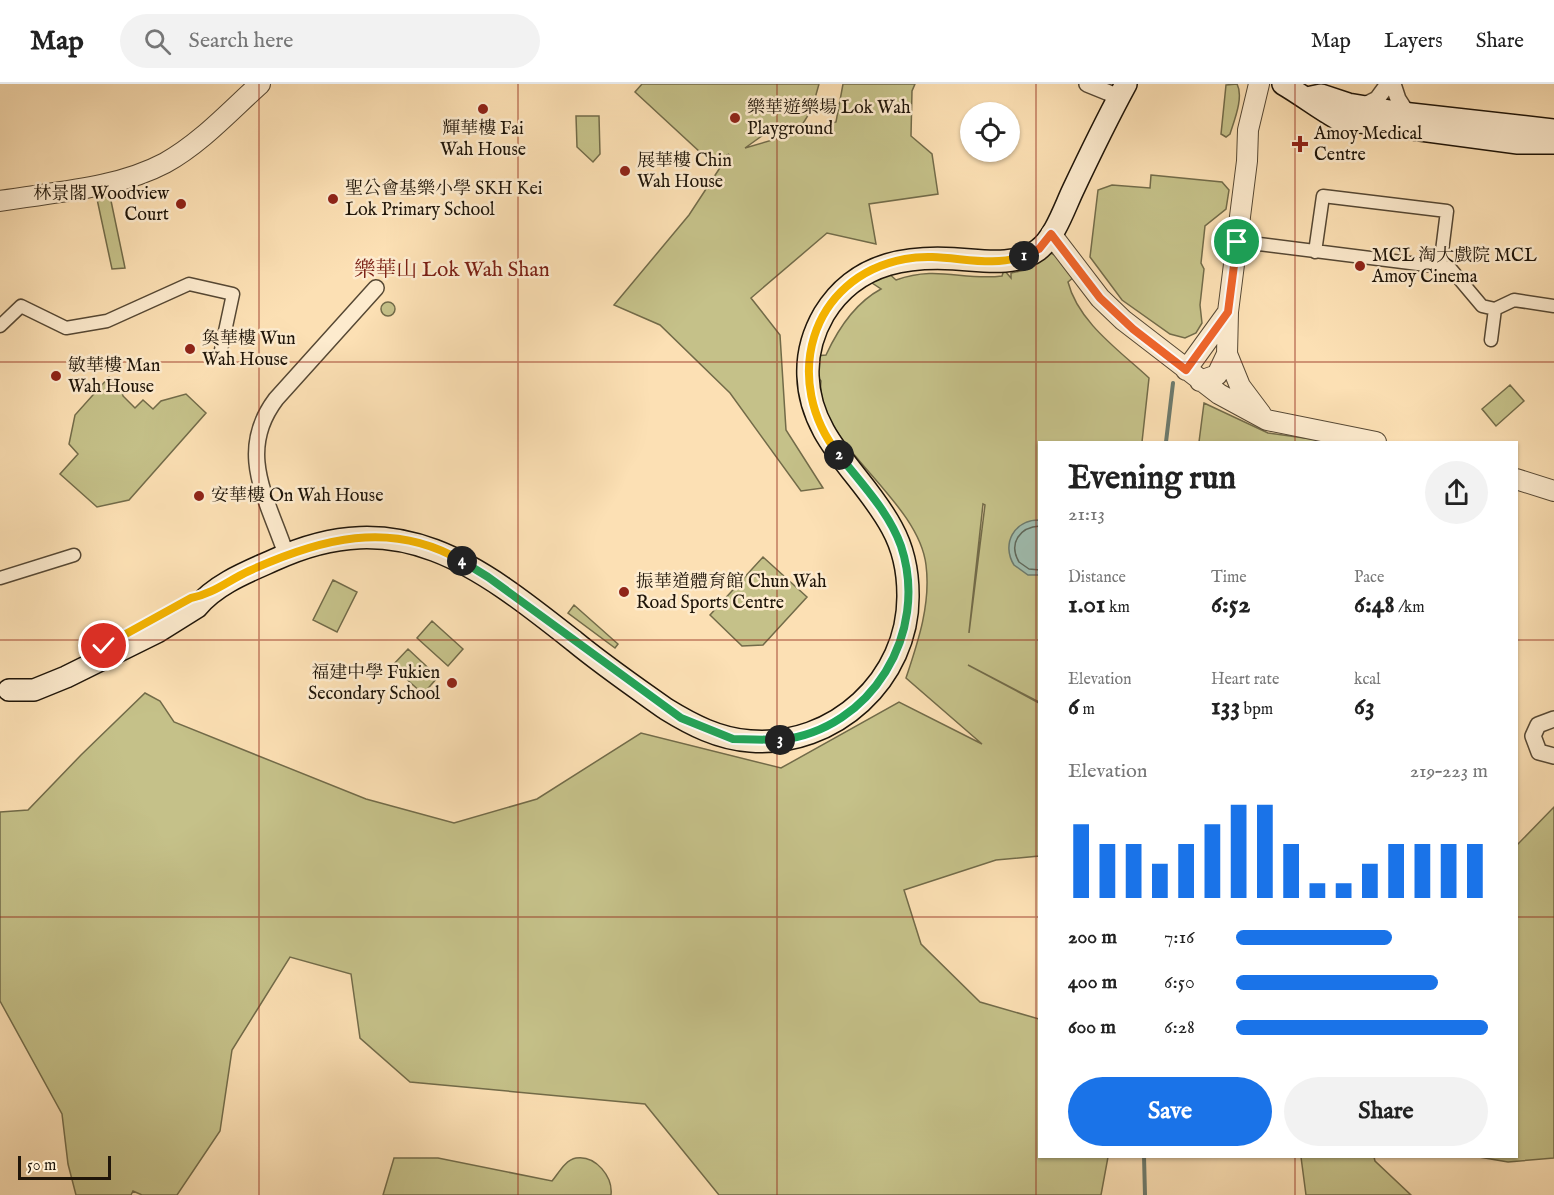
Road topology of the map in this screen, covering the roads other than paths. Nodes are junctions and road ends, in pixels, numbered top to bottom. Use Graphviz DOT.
graph roads {
  1 [pos="260,84"];
  2 [pos="1087,84"];
  3 [pos="1259,84"];
  4 [pos="1283,84"];
  5 [pos="1388,84"];
  6 [pos="1393,84"];
  7 [pos="1122,91"];
  8 [pos="1307,98"];
  9 [pos="1363,106"];
  10 [pos="1407,113"];
  11 [pos="1554,130"];
  12 [pos="1518,143"];
  13 [pos="1554,143"];
  14 [pos="1554,157"];
  15 [pos="0,201"];
  16 [pos="1051,234"];
  17 [pos="1243,242"];
  18 [pos="1316,252"];
  19 [pos="1440,267"];
  20 [pos="376,288"];
  21 [pos="1554,306"];
  22 [pos="1495,309"];
  23 [pos="1228,312"];
  24 [pos="0,326"];
  25 [pos="1491,340"];
  26 [pos="221,350"];
  27 [pos="1227,354"];
  28 [pos="1193,376"];
  29 [pos="1267,420"];
  30 [pos="1371,441"];
  31 [pos="1518,479"];
  32 [pos="1554,491"];
  33 [pos="286,554"];
  34 [pos="74,555"];
  35 [pos="0,578"];
  36 [pos="5,692"];
  37 [pos="1554,719"];
  38 [pos="1554,756"];
  1 -- 15 [label="street"];
  2 -- 7 [label="street"];
  3 -- 23 [label="street"];
  4 -- 8 [label="main road"];
  5 -- 9 [label="street"];
  6 -- 10 [label="street"];
  7 -- 16 [label="main road"];
  8 -- 9 [label="main road"];
  8 -- 12 [label="main road"];
  9 -- 10 [label="main road"];
  10 -- 11 [label="main road"];
  12 -- 13 [label="main road"];
  12 -- 14 [label="main road"];
  16 -- 28 [label="street"];
  16 -- 33 [label="main road"];
  17 -- 18 [label="street"];
  18 -- 19 [label="street"];
  18 -- 19 [label="street"];
  19 -- 22 [label="street"];
  20 -- 33 [label="street"];
  21 -- 22 [label="street"];
  22 -- 25 [label="street"];
  23 -- 27 [label="street"];
  23 -- 28 [label="street"];
  24 -- 26 [label="street"];
  27 -- 28 [label="street"];
  27 -- 29 [label="street"];
  28 -- 29 [label="street"];
  29 -- 30 [label="street"];
  31 -- 32 [label="street"];
  33 -- 36 [label="main road"];
  34 -- 35 [label="street"];
  37 -- 38 [label="street"];
}
